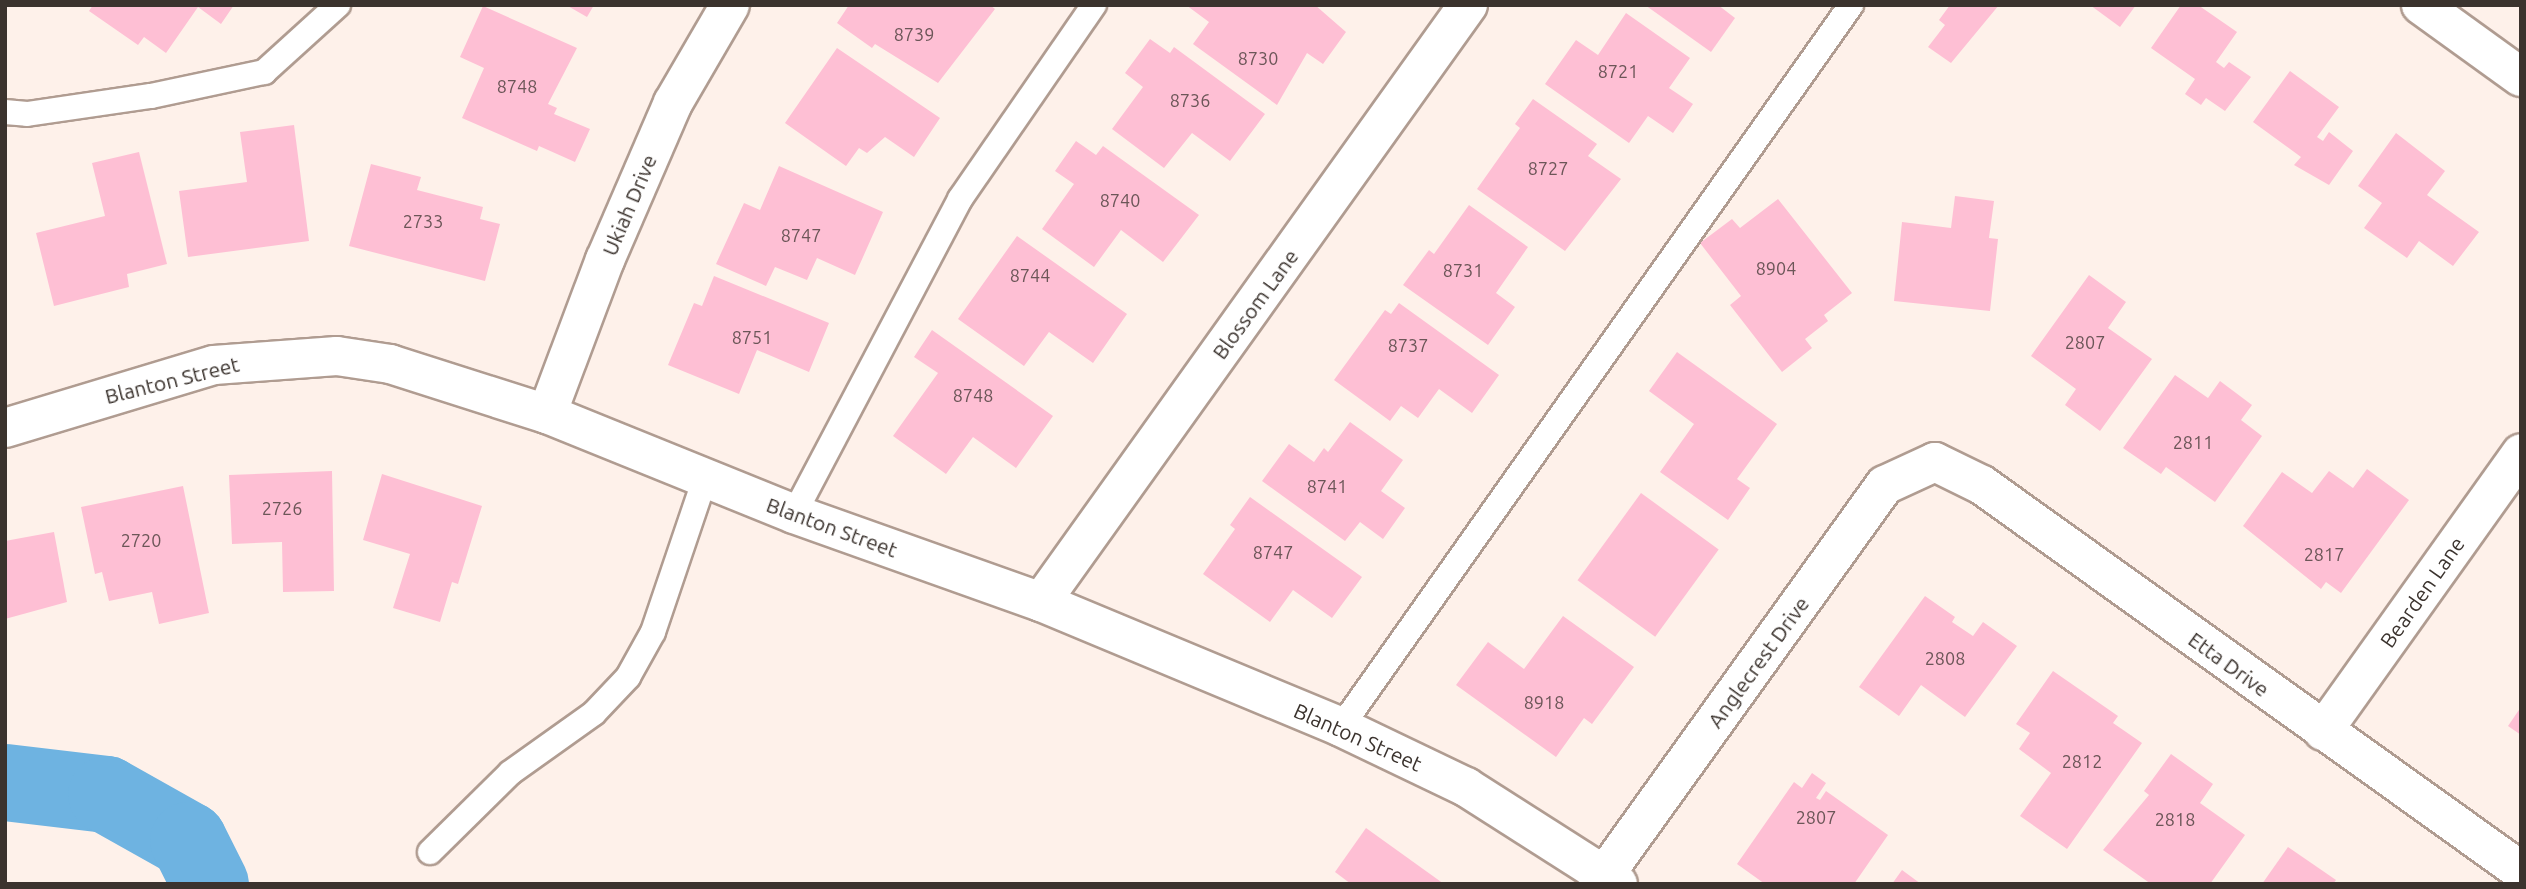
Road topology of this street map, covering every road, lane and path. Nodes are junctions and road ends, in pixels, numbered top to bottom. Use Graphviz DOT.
graph roads {
  1 [pos="338,5"];
  2 [pos="730,5"];
  3 [pos="1094,5"];
  4 [pos="1468,5"];
  5 [pos="1851,5"];
  6 [pos="2421,5"];
  7 [pos="2521,77"];
  8 [pos="5,112"];
  9 [pos="547,414"];
  10 [pos="5,428"];
  11 [pos="2521,453"];
  12 [pos="1935,462"];
  13 [pos="705,478"];
  14 [pos="794,514"];
  15 [pos="1041,602"];
  16 [pos="1341,727"];
  17 [pos="2323,732"];
  18 [pos="430,852"];
  19 [pos="2521,871"];
  20 [pos="1607,880"];
  1 -- 8 [label="lane"];
  2 -- 9 [label="street, Ukiah Drive"];
  3 -- 14 [label="lane"];
  4 -- 15 [label="street, Blossom Lane"];
  5 -- 16 [label="lane"];
  6 -- 7 [label="street"];
  9 -- 10 [label="street, Blanton Street"];
  9 -- 13 [label="street, Blanton Street"];
  11 -- 17 [label="street, Bearden Lane"];
  12 -- 17 [label="street, Etta Drive"];
  12 -- 20 [label="street, Anglecrest Drive"];
  13 -- 14 [label="street, Blanton Street"];
  13 -- 18 [label="lane"];
  14 -- 15 [label="street, Blanton Street"];
  15 -- 16 [label="street, Blanton Street"];
  16 -- 20 [label="street, Blanton Street"];
  17 -- 19 [label="street, Etta Drive"];
}
